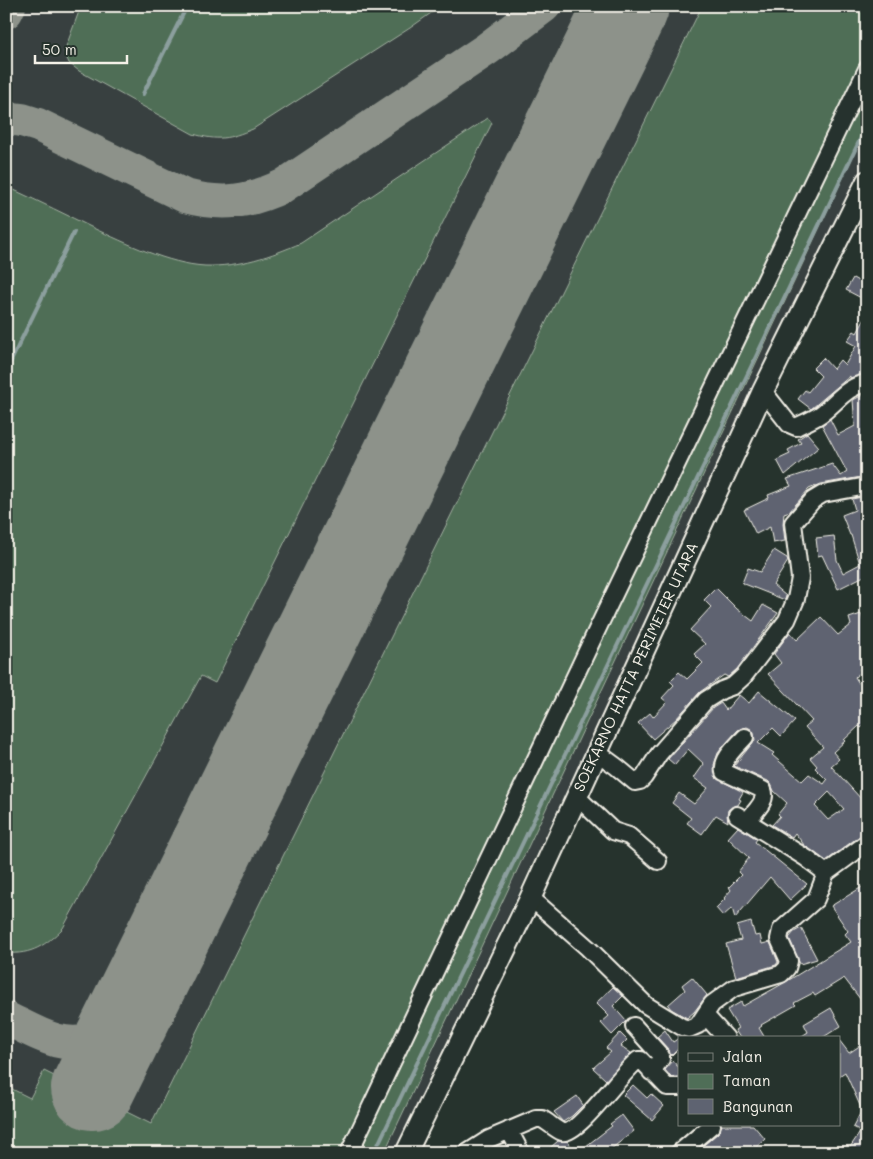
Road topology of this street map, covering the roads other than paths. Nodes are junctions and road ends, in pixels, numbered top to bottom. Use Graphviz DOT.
graph roads {
  1 [pos="867,70"];
  2 [pos="867,181"];
  3 [pos="867,383"];
  4 [pos="763,391"];
  5 [pos="867,486"];
  6 [pos="745,736"];
  7 [pos="598,753"];
  8 [pos="576,796"];
  9 [pos="867,843"];
  10 [pos="658,861"];
  11 [pos="826,873"];
  12 [pos="532,905"];
  13 [pos="706,1015"];
  14 [pos="634,1026"];
  15 [pos="724,1036"];
  16 [pos="651,1072"];
  17 [pos="678,1086"];
  18 [pos="711,1126"];
  19 [pos="508,1130"];
  20 [pos="349,1153"];
  21 [pos="406,1153"];
  22 [pos="467,1153"];
  23 [pos="520,1153"];
  24 [pos="679,1153"];
  1 -- 20 [label="street"];
  2 -- 4 [label="main road, SOEKARNO HATTA PERIMETER UTARA"];
  3 -- 4 [label="street"];
  4 -- 7 [label="main road, SOEKARNO HATTA PERIMETER UTARA"];
  5 -- 7 [label="street"];
  6 -- 11 [label="street"];
  7 -- 8 [label="main road, SOEKARNO HATTA PERIMETER UTARA"];
  8 -- 10 [label="street"];
  8 -- 12 [label="main road, SOEKARNO HATTA PERIMETER UTARA"];
  9 -- 11 [label="street"];
  11 -- 13 [label="street"];
  12 -- 13 [label="street"];
  12 -- 21 [label="main road, SOEKARNO HATTA PERIMETER UTARA"];
  13 -- 15 [label="street"];
  14 -- 16 [label="street"];
  16 -- 17 [label="street"];
  16 -- 19 [label="street"];
  18 -- 24 [label="street"];
  19 -- 22 [label="street"];
  19 -- 23 [label="street"];
}
